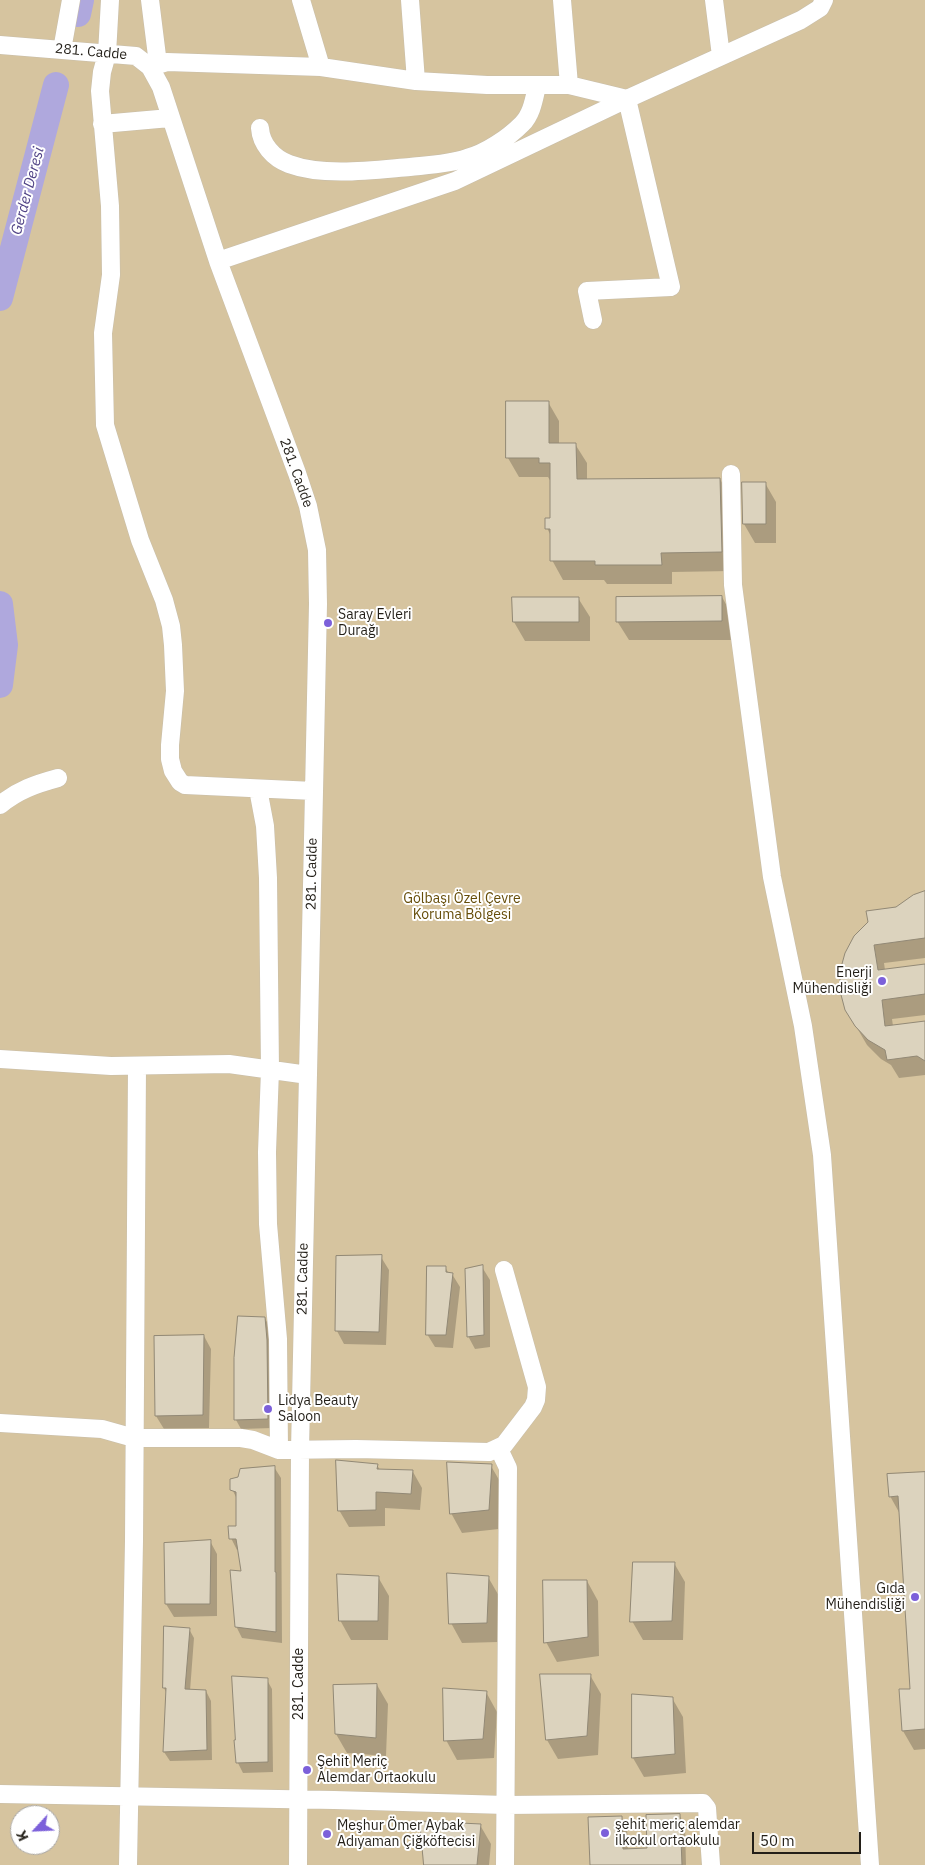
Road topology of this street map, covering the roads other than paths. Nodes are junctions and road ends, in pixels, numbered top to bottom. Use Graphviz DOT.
graph roads {
  1 [pos="71,0"];
  2 [pos="110,0"];
  3 [pos="150,0"];
  4 [pos="301,0"];
  5 [pos="410,0"];
  6 [pos="562,0"];
  7 [pos="714,0"];
  8 [pos="824,0"];
  9 [pos="0,45"];
  10 [pos="62,50"];
  11 [pos="107,54"];
  12 [pos="722,56"];
  13 [pos="154,65"];
  14 [pos="321,67"];
  15 [pos="416,81"];
  16 [pos="537,86"];
  17 [pos="569,86"];
  18 [pos="627,99"];
  19 [pos="170,118"];
  20 [pos="102,124"];
  21 [pos="260,128"];
  22 [pos="218,261"];
  23 [pos="593,320"];
  24 [pos="731,474"];
  25 [pos="58,778"];
  26 [pos="258,789"];
  27 [pos="314,791"];
  28 [pos="0,804"];
  29 [pos="0,1059"];
  30 [pos="137,1066"];
  31 [pos="270,1070"];
  32 [pos="308,1075"];
  33 [pos="504,1270"];
  34 [pos="0,1423"];
  35 [pos="134,1438"];
  36 [pos="500,1449"];
  37 [pos="279,1450"];
  38 [pos="300,1450"];
  39 [pos="0,1794"];
  40 [pos="129,1797"];
  41 [pos="298,1800"];
  42 [pos="506,1805"];
  43 [pos="128,1865"];
  44 [pos="298,1865"];
  45 [pos="505,1865"];
  46 [pos="711,1865"];
  47 [pos="870,1865"];
  1 -- 10 [label="street"];
  2 -- 11 [label="street"];
  3 -- 13 [label="street"];
  4 -- 14 [label="street"];
  5 -- 15 [label="street"];
  6 -- 17 [label="street"];
  7 -- 12 [label="street"];
  8 -- 12 [label="street"];
  9 -- 10 [label="street, 281. Cadde"];
  10 -- 11 [label="street, 281. Cadde"];
  11 -- 13 [label="street, 281. Cadde"];
  11 -- 20 [label="street"];
  12 -- 18 [label="street"];
  13 -- 14 [label="street"];
  13 -- 19 [label="street, 281. Cadde"];
  14 -- 15 [label="street"];
  15 -- 16 [label="street"];
  16 -- 17 [label="street"];
  16 -- 21 [label="street"];
  17 -- 18 [label="street"];
  18 -- 22 [label="street"];
  18 -- 23 [label="street"];
  19 -- 20 [label="street"];
  19 -- 22 [label="street, 281. Cadde"];
  20 -- 26 [label="street"];
  22 -- 27 [label="street, 281. Cadde"];
  24 -- 47 [label="street"];
  25 -- 28 [label="street"];
  26 -- 27 [label="street"];
  26 -- 31 [label="street"];
  27 -- 32 [label="street, 281. Cadde"];
  29 -- 30 [label="street"];
  30 -- 31 [label="street"];
  30 -- 35 [label="street"];
  31 -- 32 [label="street"];
  31 -- 37 [label="street"];
  32 -- 38 [label="street, 281. Cadde"];
  33 -- 36 [label="street"];
  34 -- 35 [label="street"];
  35 -- 37 [label="street"];
  35 -- 40 [label="street"];
  36 -- 38 [label="street"];
  36 -- 42 [label="street"];
  37 -- 38 [label="street"];
  38 -- 41 [label="street, 281. Cadde"];
  39 -- 40 [label="street"];
  40 -- 41 [label="street"];
  40 -- 43 [label="street"];
  41 -- 42 [label="street"];
  41 -- 44 [label="street, 281. Cadde"];
  42 -- 45 [label="street"];
  42 -- 46 [label="street"];
}
